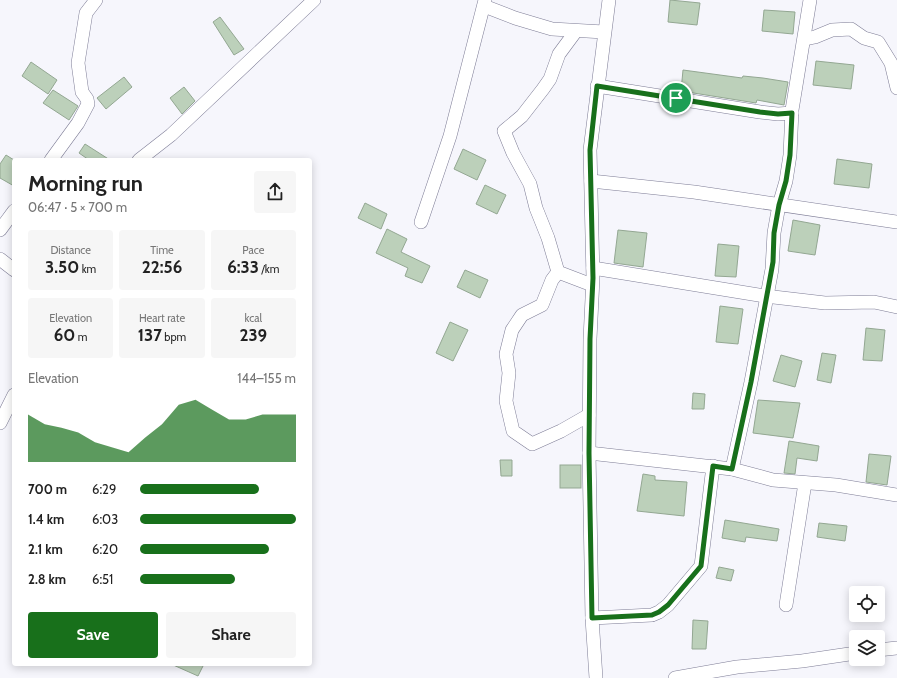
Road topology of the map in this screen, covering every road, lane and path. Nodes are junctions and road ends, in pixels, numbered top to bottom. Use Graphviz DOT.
graph roads {
  1 [pos="96,0"];
  2 [pos="314,0"];
  3 [pos="609,0"];
  4 [pos="810,0"];
  5 [pos="484,3"];
  6 [pos="576,31"];
  7 [pos="604,32"];
  8 [pos="805,39"];
  9 [pos="597,86"];
  10 [pos="897,88"];
  11 [pos="792,113"];
  12 [pos="52,158"];
  13 [pos="142,158"];
  14 [pos="591,181"];
  15 [pos="779,205"];
  16 [pos="12,214"];
  17 [pos="421,222"];
  18 [pos="897,222"];
  19 [pos="0,230"];
  20 [pos="0,259"];
  21 [pos="12,268"];
  22 [pos="593,268"];
  23 [pos="558,272"];
  24 [pos="592,285"];
  25 [pos="765,296"];
  26 [pos="897,307"];
  27 [pos="11,410"];
  28 [pos="590,415"];
  29 [pos="0,423"];
  30 [pos="589,453"];
  31 [pos="713,466"];
  32 [pos="732,469"];
  33 [pos="805,483"];
  34 [pos="897,495"];
  35 [pos="786,605"];
  36 [pos="592,618"];
  37 [pos="897,648"];
  38 [pos="885,649"];
  39 [pos="849,654"];
  40 [pos="596,678"];
  41 [pos="675,678"];
  1 -- 12 [label="street"];
  2 -- 13 [label="street"];
  3 -- 7 [label="street"];
  4 -- 8 [label="street"];
  5 -- 6 [label="street"];
  5 -- 17 [label="street"];
  6 -- 7 [label="street"];
  6 -- 23 [label="street"];
  7 -- 9 [label="street"];
  8 -- 10 [label="street"];
  8 -- 11 [label="street"];
  9 -- 11 [label="street"];
  9 -- 14 [label="street"];
  11 -- 15 [label="street"];
  14 -- 15 [label="street"];
  14 -- 22 [label="street"];
  15 -- 18 [label="street"];
  15 -- 25 [label="street"];
  16 -- 19 [label="street"];
  20 -- 21 [label="street"];
  22 -- 24 [label="street"];
  22 -- 25 [label="street"];
  23 -- 24 [label="street"];
  23 -- 28 [label="street"];
  24 -- 28 [label="street"];
  25 -- 26 [label="street"];
  25 -- 32 [label="street"];
  27 -- 29 [label="street"];
  28 -- 30 [label="street"];
  30 -- 31 [label="street"];
  30 -- 36 [label="street"];
  31 -- 32 [label="street"];
  31 -- 36 [label="street"];
  32 -- 33 [label="street"];
  33 -- 34 [label="street"];
  33 -- 35 [label="street"];
  36 -- 40 [label="street"];
  37 -- 38 [label="street"];
  39 -- 41 [label="street"];
}
